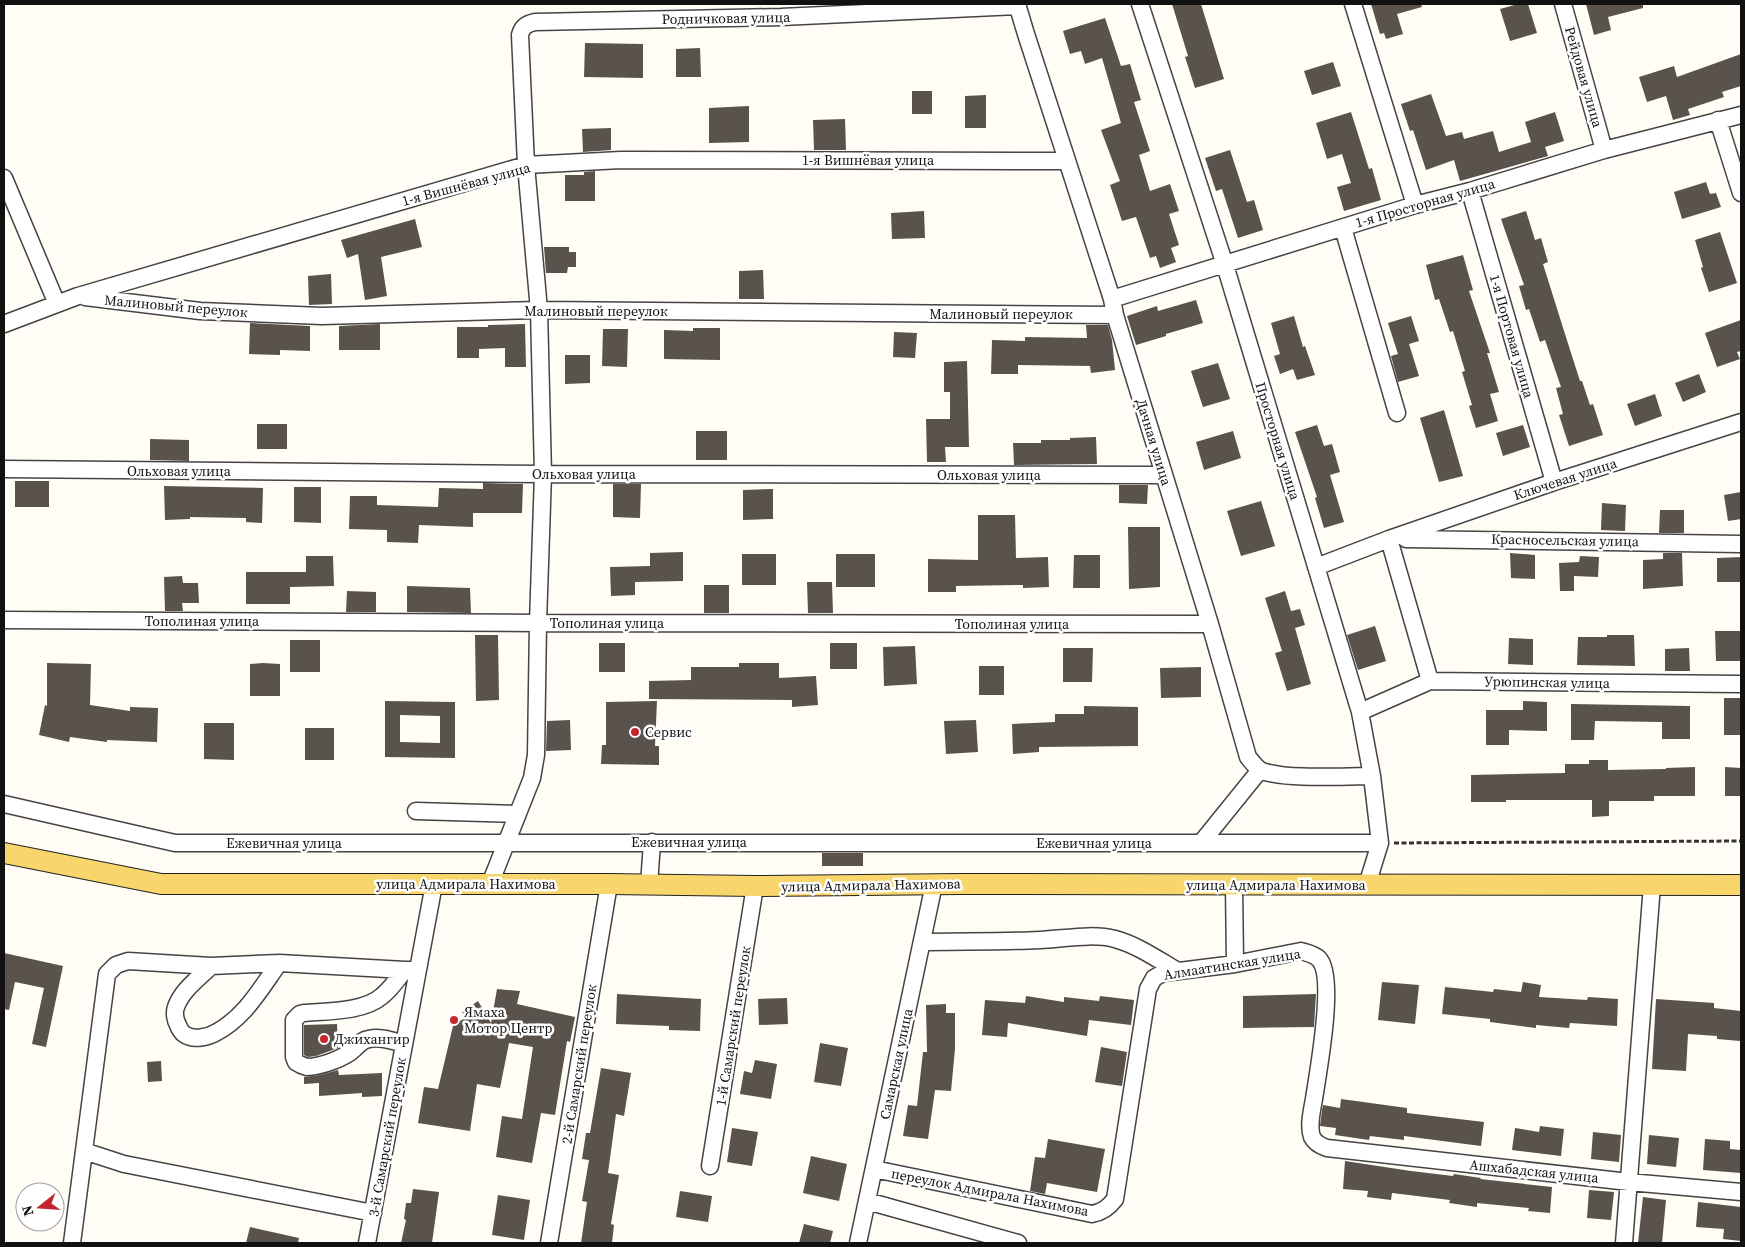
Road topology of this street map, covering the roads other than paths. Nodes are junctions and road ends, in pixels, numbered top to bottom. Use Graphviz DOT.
graph roads {
  1 [pos="1140,4"];
  2 [pos="1353,4"];
  3 [pos="1563,4"];
  4 [pos="1018,5"];
  5 [pos="934,7"];
  6 [pos="779,10"];
  7 [pos="1741,115"];
  8 [pos="1718,120"];
  9 [pos="1604,150"];
  10 [pos="1067,161"];
  11 [pos="526,166"];
  12 [pos="4,178"];
  13 [pos="1470,191"];
  14 [pos="1741,193"];
  15 [pos="1415,205"];
  16 [pos="1344,228"];
  17 [pos="1226,265"];
  18 [pos="78,296"];
  19 [pos="57,304"];
  20 [pos="1113,307"];
  21 [pos="538,310"];
  22 [pos="4,324"];
  23 [pos="1397,413"];
  24 [pos="1741,422"];
  25 [pos="4,469"];
  26 [pos="543,474"];
  27 [pos="1164,475"];
  28 [pos="1554,482"];
  29 [pos="1389,539"];
  30 [pos="1741,544"];
  31 [pos="1316,566"];
  32 [pos="4,620"];
  33 [pos="538,623"];
  34 [pos="1210,624"];
  35 [pos="1430,681"];
  36 [pos="1741,684"];
  37 [pos="1360,712"];
  38 [pos="1260,770"];
  39 [pos="1372,776"];
  40 [pos="4,804"];
  41 [pos="416,811"];
  42 [pos="518,814"];
  43 [pos="508,842"];
  44 [pos="652,842"];
  45 [pos="1202,843"];
  46 [pos="1380,843"];
  47 [pos="4,853"];
  48 [pos="434,884"];
  49 [pos="490,884"];
  50 [pos="609,884"];
  51 [pos="934,884"];
  52 [pos="1234,884"];
  53 [pos="649,885"];
  54 [pos="1367,885"];
  55 [pos="1652,885"];
  56 [pos="1741,885"];
  57 [pos="755,886"];
  58 [pos="922,942"];
  59 [pos="278,963"];
  60 [pos="1234,964"];
  61 [pos="211,966"];
  62 [pos="411,970"];
  63 [pos="1176,970"];
  64 [pos="404,1044"];
  65 [pos="1327,1148"];
  66 [pos="84,1151"];
  67 [pos="710,1166"];
  68 [pos="874,1168"];
  69 [pos="1629,1182"];
  70 [pos="1741,1192"];
  71 [pos="867,1200"];
  72 [pos="1105,1209"];
  73 [pos="372,1213"];
  74 [pos="72,1243"];
  75 [pos="367,1243"];
  76 [pos="549,1243"];
  77 [pos="858,1243"];
  78 [pos="1018,1243"];
  79 [pos="1624,1243"];
  1 -- 17 [label="street, Просторная улица"];
  2 -- 15 [label="street"];
  3 -- 9 [label="street, Рейдовая улица"];
  4 -- 5 [label="street, Родничковая улица"];
  4 -- 10 [label="street, Дачная улица"];
  5 -- 6 [label="street, Родничковая улица"];
  6 -- 11 [label="street, Родничковая улица"];
  7 -- 8 [label="street, 1-я Просторная улица"];
  8 -- 9 [label="street, 1-я Просторная улица"];
  8 -- 14 [label="street"];
  9 -- 13 [label="street, 1-я Просторная улица"];
  10 -- 11 [label="street, 1-я Вишнёвая улица"];
  10 -- 20 [label="street, Дачная улица"];
  11 -- 18 [label="street, 1-я Вишнёвая улица"];
  11 -- 21 [label="street"];
  12 -- 19 [label="street"];
  13 -- 15 [label="street, 1-я Просторная улица"];
  13 -- 28 [label="street, 1-я Портовая улица"];
  15 -- 16 [label="street, 1-я Просторная улица"];
  16 -- 17 [label="street, 1-я Просторная улица"];
  16 -- 23 [label="street"];
  17 -- 20 [label="street, 1-я Просторная улица"];
  17 -- 31 [label="street, Просторная улица"];
  18 -- 19 [label="street, 1-я Вишнёвая улица"];
  18 -- 21 [label="street, Малиновый переулок"];
  19 -- 22 [label="street, 1-я Вишнёвая улица"];
  20 -- 21 [label="street, Малиновый переулок"];
  20 -- 27 [label="street, Дачная улица"];
  21 -- 26 [label="street"];
  24 -- 28 [label="street, Ключевая улица"];
  25 -- 26 [label="street, Ольховая улица"];
  26 -- 27 [label="street, Ольховая улица"];
  26 -- 33 [label="street"];
  27 -- 34 [label="street, Дачная улица"];
  28 -- 29 [label="street, Ключевая улица"];
  29 -- 30 [label="street, Красносельская улица"];
  29 -- 31 [label="street, Ключевая улица"];
  29 -- 35 [label="street"];
  31 -- 37 [label="street, Просторная улица"];
  32 -- 33 [label="street, Тополиная улица"];
  33 -- 34 [label="street, Тополиная улица"];
  33 -- 42 [label="street"];
  34 -- 38 [label="street, Дачная улица"];
  35 -- 36 [label="street, Урюпинская улица"];
  35 -- 37 [label="street, Урюпинская улица"];
  37 -- 39 [label="street, Просторная улица"];
  38 -- 39 [label="street"];
  38 -- 45 [label="street"];
  39 -- 46 [label="street, Просторная улица"];
  40 -- 43 [label="street, Ежевичная улица"];
  41 -- 42 [label="street"];
  42 -- 43 [label="street"];
  43 -- 44 [label="street, Ежевичная улица"];
  43 -- 49 [label="street"];
  44 -- 45 [label="street, Ежевичная улица"];
  44 -- 53 [label="street"];
  45 -- 46 [label="street, Ежевичная улица"];
  46 -- 54 [label="street, Просторная улица"];
  47 -- 48 [label="main road, улица Адмирала Нахимова"];
  48 -- 49 [label="main road, улица Адмирала Нахимова"];
  48 -- 62 [label="street, 3-й Самарский переулок"];
  49 -- 50 [label="main road, улица Адмирала Нахимова"];
  50 -- 53 [label="main road, улица Адмирала Нахимова"];
  50 -- 76 [label="street, 2-й Самарский переулок"];
  51 -- 52 [label="main road, улица Адмирала Нахимова"];
  51 -- 57 [label="main road, улица Адмирала Нахимова"];
  51 -- 58 [label="street, Самарская улица"];
  52 -- 54 [label="main road, улица Адмирала Нахимова"];
  52 -- 60 [label="street"];
  53 -- 57 [label="main road, улица Адмирала Нахимова"];
  54 -- 55 [label="main road, улица Адмирала Нахимова"];
  55 -- 56 [label="main road, улица Адмирала Нахимова"];
  55 -- 69 [label="street"];
  57 -- 67 [label="street, 1-й Самарский переулок"];
  58 -- 63 [label="street"];
  58 -- 68 [label="street, Самарская улица"];
  59 -- 61 [label="street"];
  59 -- 61 [label="street"];
  59 -- 62 [label="street"];
  60 -- 63 [label="street, Алмаатинская улица"];
  60 -- 65 [label="street, Алмаатинская улица"];
  61 -- 66 [label="street"];
  62 -- 64 [label="street, 3-й Самарский переулок"];
  62 -- 64 [label="street"];
  63 -- 72 [label="street, Алмаатинская улица"];
  64 -- 73 [label="street, 3-й Самарский переулок"];
  65 -- 69 [label="street, Ашхабадская улица"];
  66 -- 73 [label="street"];
  66 -- 74 [label="street"];
  68 -- 71 [label="street, Самарская улица"];
  68 -- 72 [label="street, переулок Адмирала Нахимова"];
  69 -- 70 [label="street, Ашхабадская улица"];
  69 -- 79 [label="street"];
  71 -- 77 [label="street, Самарская улица"];
  71 -- 78 [label="street"];
  73 -- 75 [label="street, 3-й Самарский переулок"];
}
